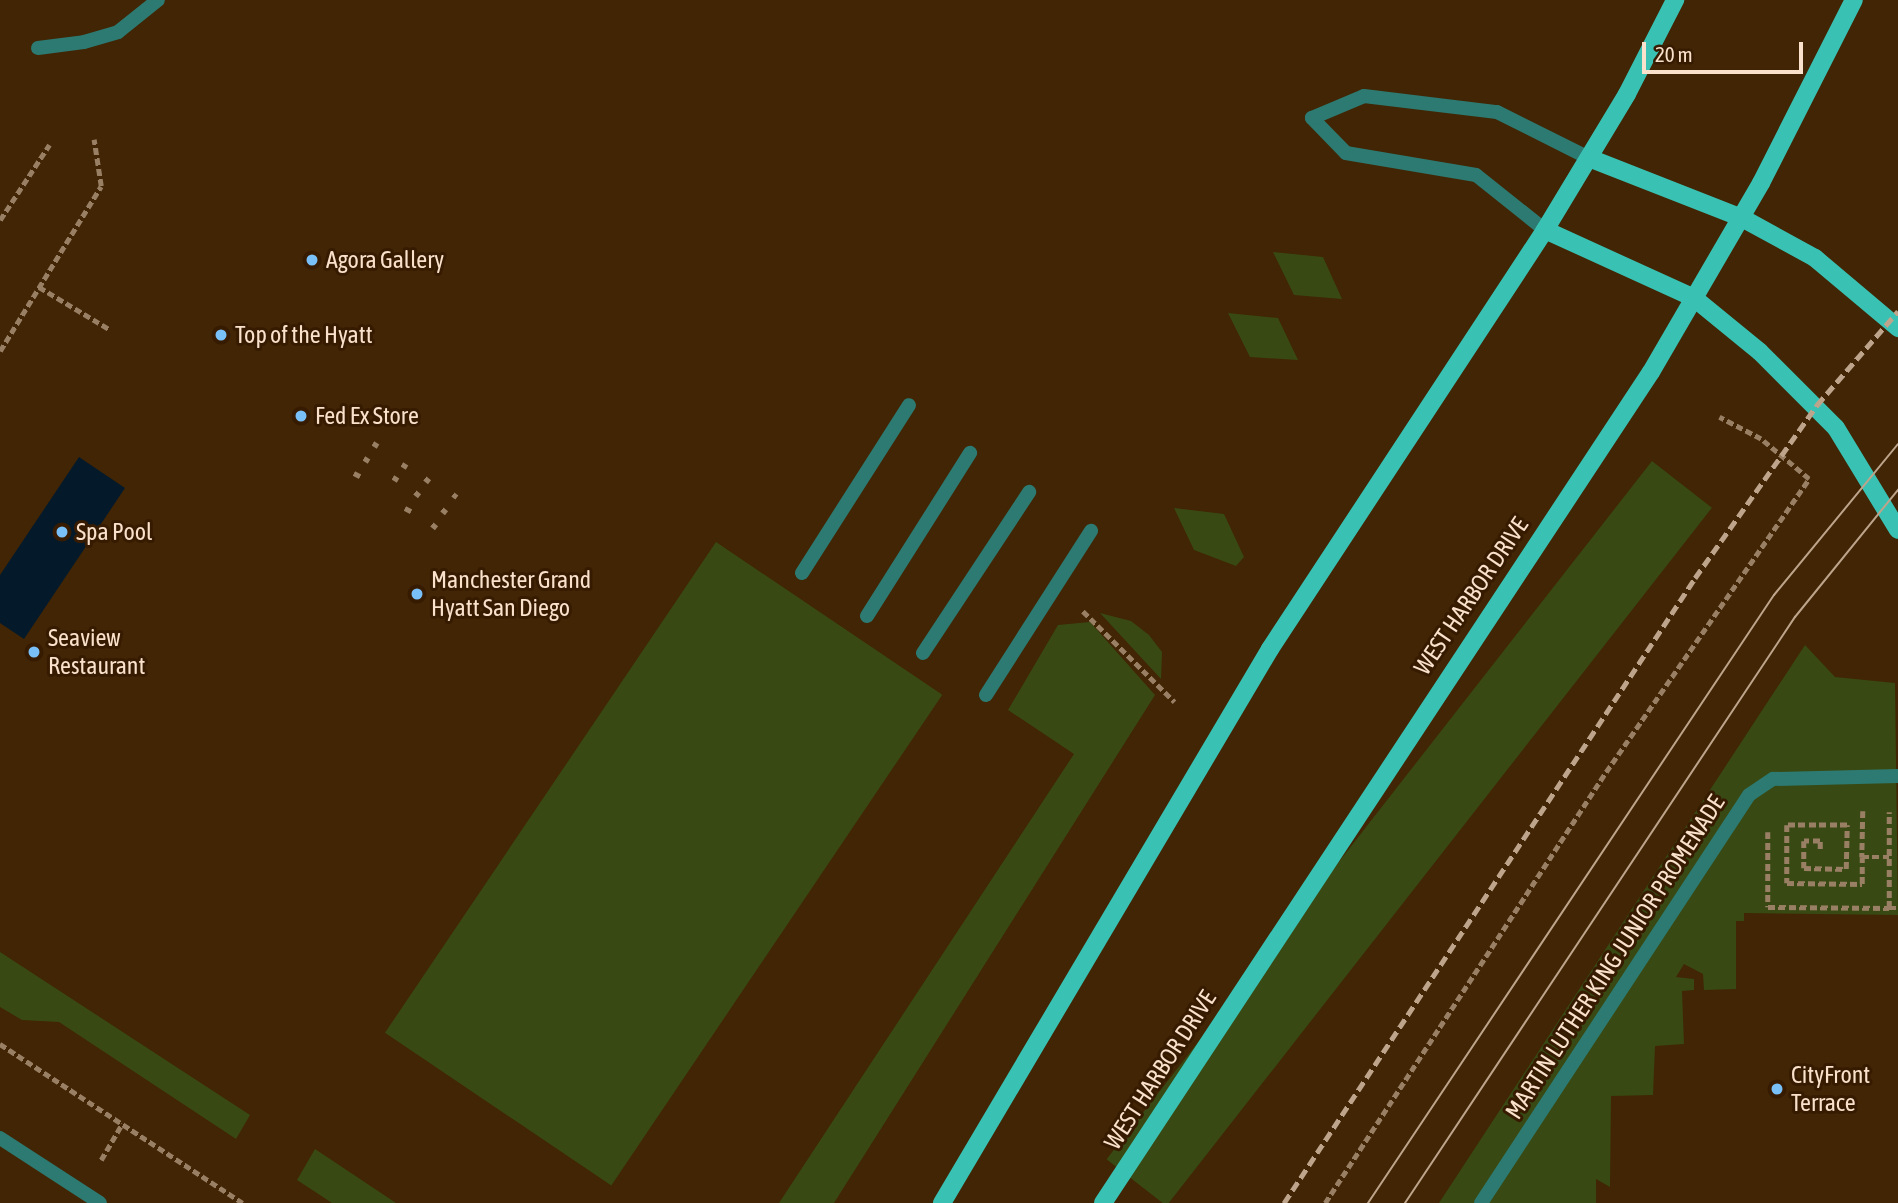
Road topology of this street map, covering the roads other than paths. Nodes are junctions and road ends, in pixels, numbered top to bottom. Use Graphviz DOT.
graph roads {
  1 [pos="158,0"];
  2 [pos="1675,0"];
  3 [pos="1854,0"];
  4 [pos="38,48"];
  5 [pos="1589,158"];
  6 [pos="1742,218"];
  7 [pos="1545,230"];
  8 [pos="1694,298"];
  9 [pos="1898,328"];
  10 [pos="909,405"];
  11 [pos="970,453"];
  12 [pos="1029,492"];
  13 [pos="1898,530"];
  14 [pos="1090,531"];
  15 [pos="802,573"];
  16 [pos="867,616"];
  17 [pos="923,653"];
  18 [pos="986,695"];
  19 [pos="1894,776"];
  20 [pos="0,1138"];
  21 [pos="100,1203"];
  22 [pos="943,1203"];
  23 [pos="1103,1203"];
  24 [pos="1481,1203"];
  1 -- 4 [label="street"];
  2 -- 5 [label="main road"];
  3 -- 6 [label="main road, WEST HARBOR DRIVE"];
  5 -- 6 [label="main road"];
  5 -- 7 [label="main road"];
  5 -- 7 [label="street"];
  6 -- 8 [label="main road, WEST HARBOR DRIVE"];
  6 -- 9 [label="main road"];
  7 -- 8 [label="main road"];
  7 -- 22 [label="main road"];
  8 -- 13 [label="main road"];
  8 -- 23 [label="main road, WEST HARBOR DRIVE"];
  10 -- 15 [label="street"];
  11 -- 16 [label="street"];
  12 -- 17 [label="street"];
  14 -- 18 [label="street"];
  19 -- 24 [label="street, MARTIN LUTHER KING JUNIOR PROMENADE"];
  20 -- 21 [label="street"];
}
